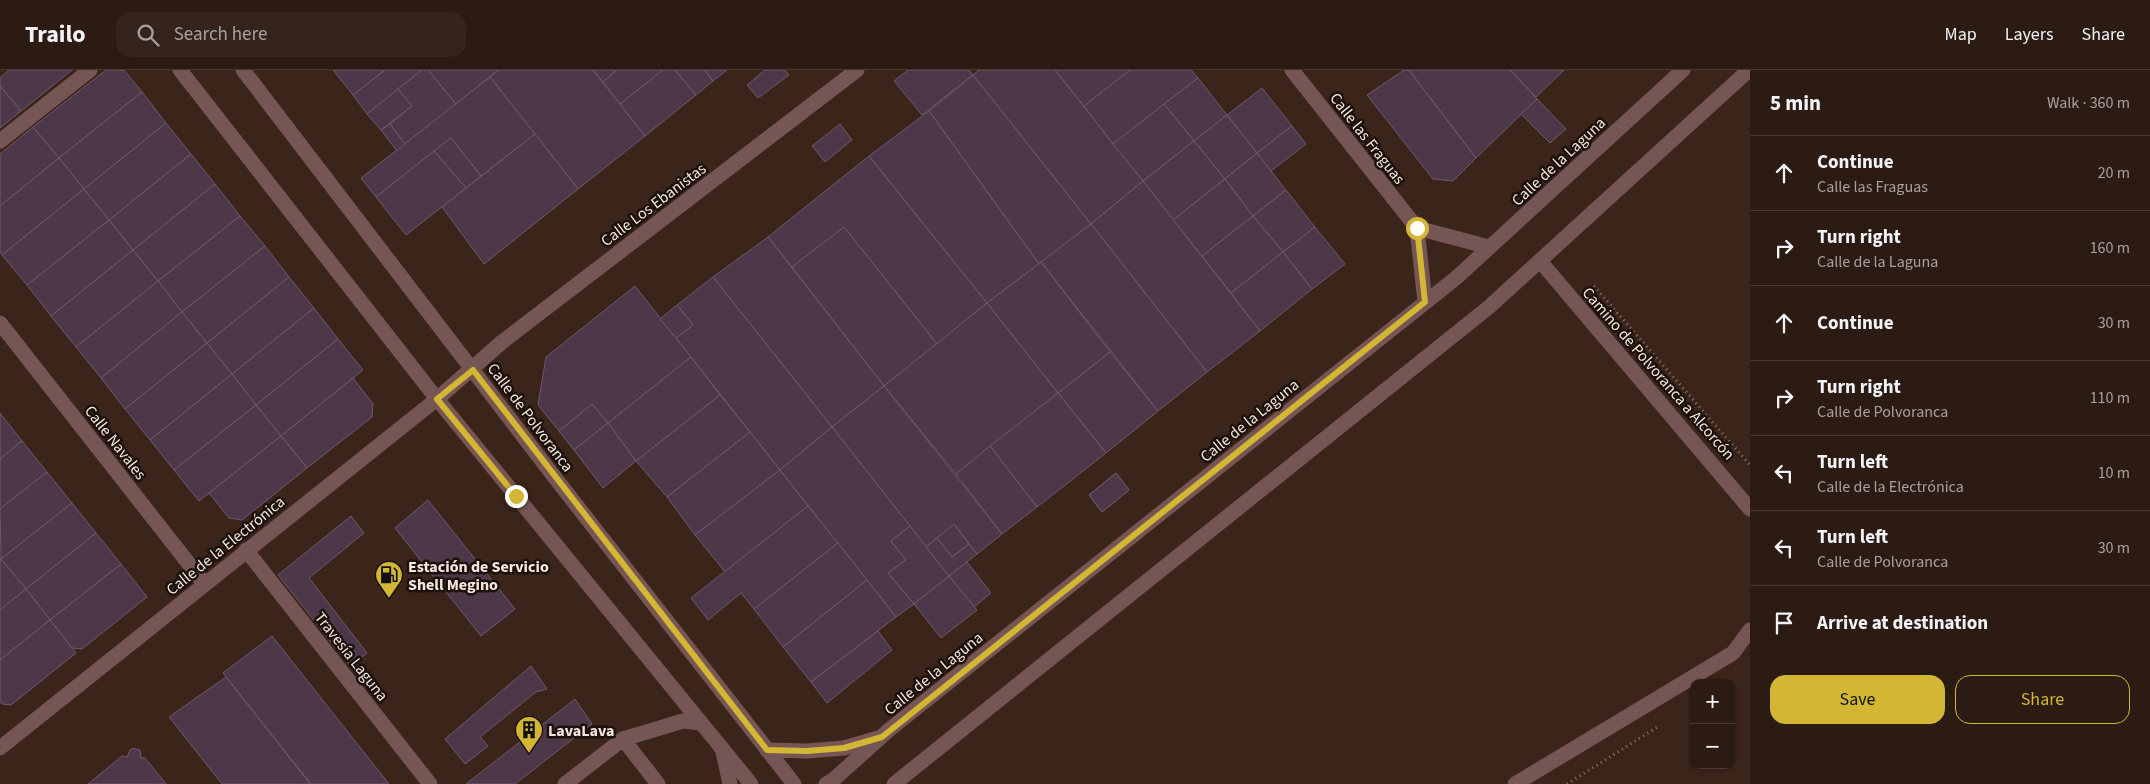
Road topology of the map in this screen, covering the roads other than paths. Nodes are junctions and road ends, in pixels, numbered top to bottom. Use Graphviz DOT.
graph roads {
  1 [pos="90,70"];
  2 [pos="180,70"];
  3 [pos="243,70"];
  4 [pos="857,70"];
  5 [pos="1292,70"];
  6 [pos="1682,70"];
  7 [pos="1749,70"];
  8 [pos="0,141"];
  9 [pos="1417,228"];
  10 [pos="1489,248"];
  11 [pos="1540,261"];
  12 [pos="1425,302"];
  13 [pos="0,323"];
  14 [pos="473,370"];
  15 [pos="437,399"];
  16 [pos="1750,509"];
  17 [pos="246,550"];
  18 [pos="204,584"];
  19 [pos="1750,630"];
  20 [pos="701,722"];
  21 [pos="882,737"];
  22 [pos="623,739"];
  23 [pos="0,748"];
  24 [pos="722,748"];
  25 [pos="767,750"];
  26 [pos="430,784"];
  27 [pos="565,784"];
  28 [pos="658,784"];
  29 [pos="730,784"];
  30 [pos="751,784"];
  31 [pos="794,784"];
  32 [pos="826,784"];
  33 [pos="894,784"];
  34 [pos="1515,784"];
  1 -- 8 [label="street"];
  2 -- 15 [label="street"];
  3 -- 14 [label="street, Calle de Polvoranca"];
  4 -- 14 [label="street, Calle Los Ebanistas"];
  5 -- 9 [label="street, Calle las Fraguas"];
  6 -- 10 [label="street, Calle de la Laguna"];
  7 -- 11 [label="street"];
  9 -- 10 [label="street"];
  9 -- 12 [label="street"];
  10 -- 12 [label="street, Calle de la Laguna"];
  11 -- 16 [label="street, Camino de Polvoranca a Alcorcón"];
  11 -- 33 [label="street"];
  12 -- 21 [label="street, Calle de la Laguna"];
  13 -- 18 [label="street, Calle Navales"];
  14 -- 15 [label="street, Calle de la Electrónica"];
  14 -- 25 [label="street, Calle de Polvoranca"];
  15 -- 17 [label="street, Calle de la Electrónica"];
  15 -- 20 [label="street"];
  17 -- 18 [label="street, Calle de la Electrónica"];
  17 -- 26 [label="street, Travesía Laguna"];
  18 -- 23 [label="street, Calle de la Electrónica"];
  19 -- 34 [label="street"];
  20 -- 22 [label="street"];
  20 -- 24 [label="street"];
  21 -- 25 [label="street"];
  21 -- 32 [label="street, Calle de la Laguna"];
  22 -- 27 [label="street"];
  22 -- 28 [label="street"];
  24 -- 29 [label="street"];
  24 -- 30 [label="street"];
  25 -- 31 [label="street, Calle de Polvoranca"];
}
